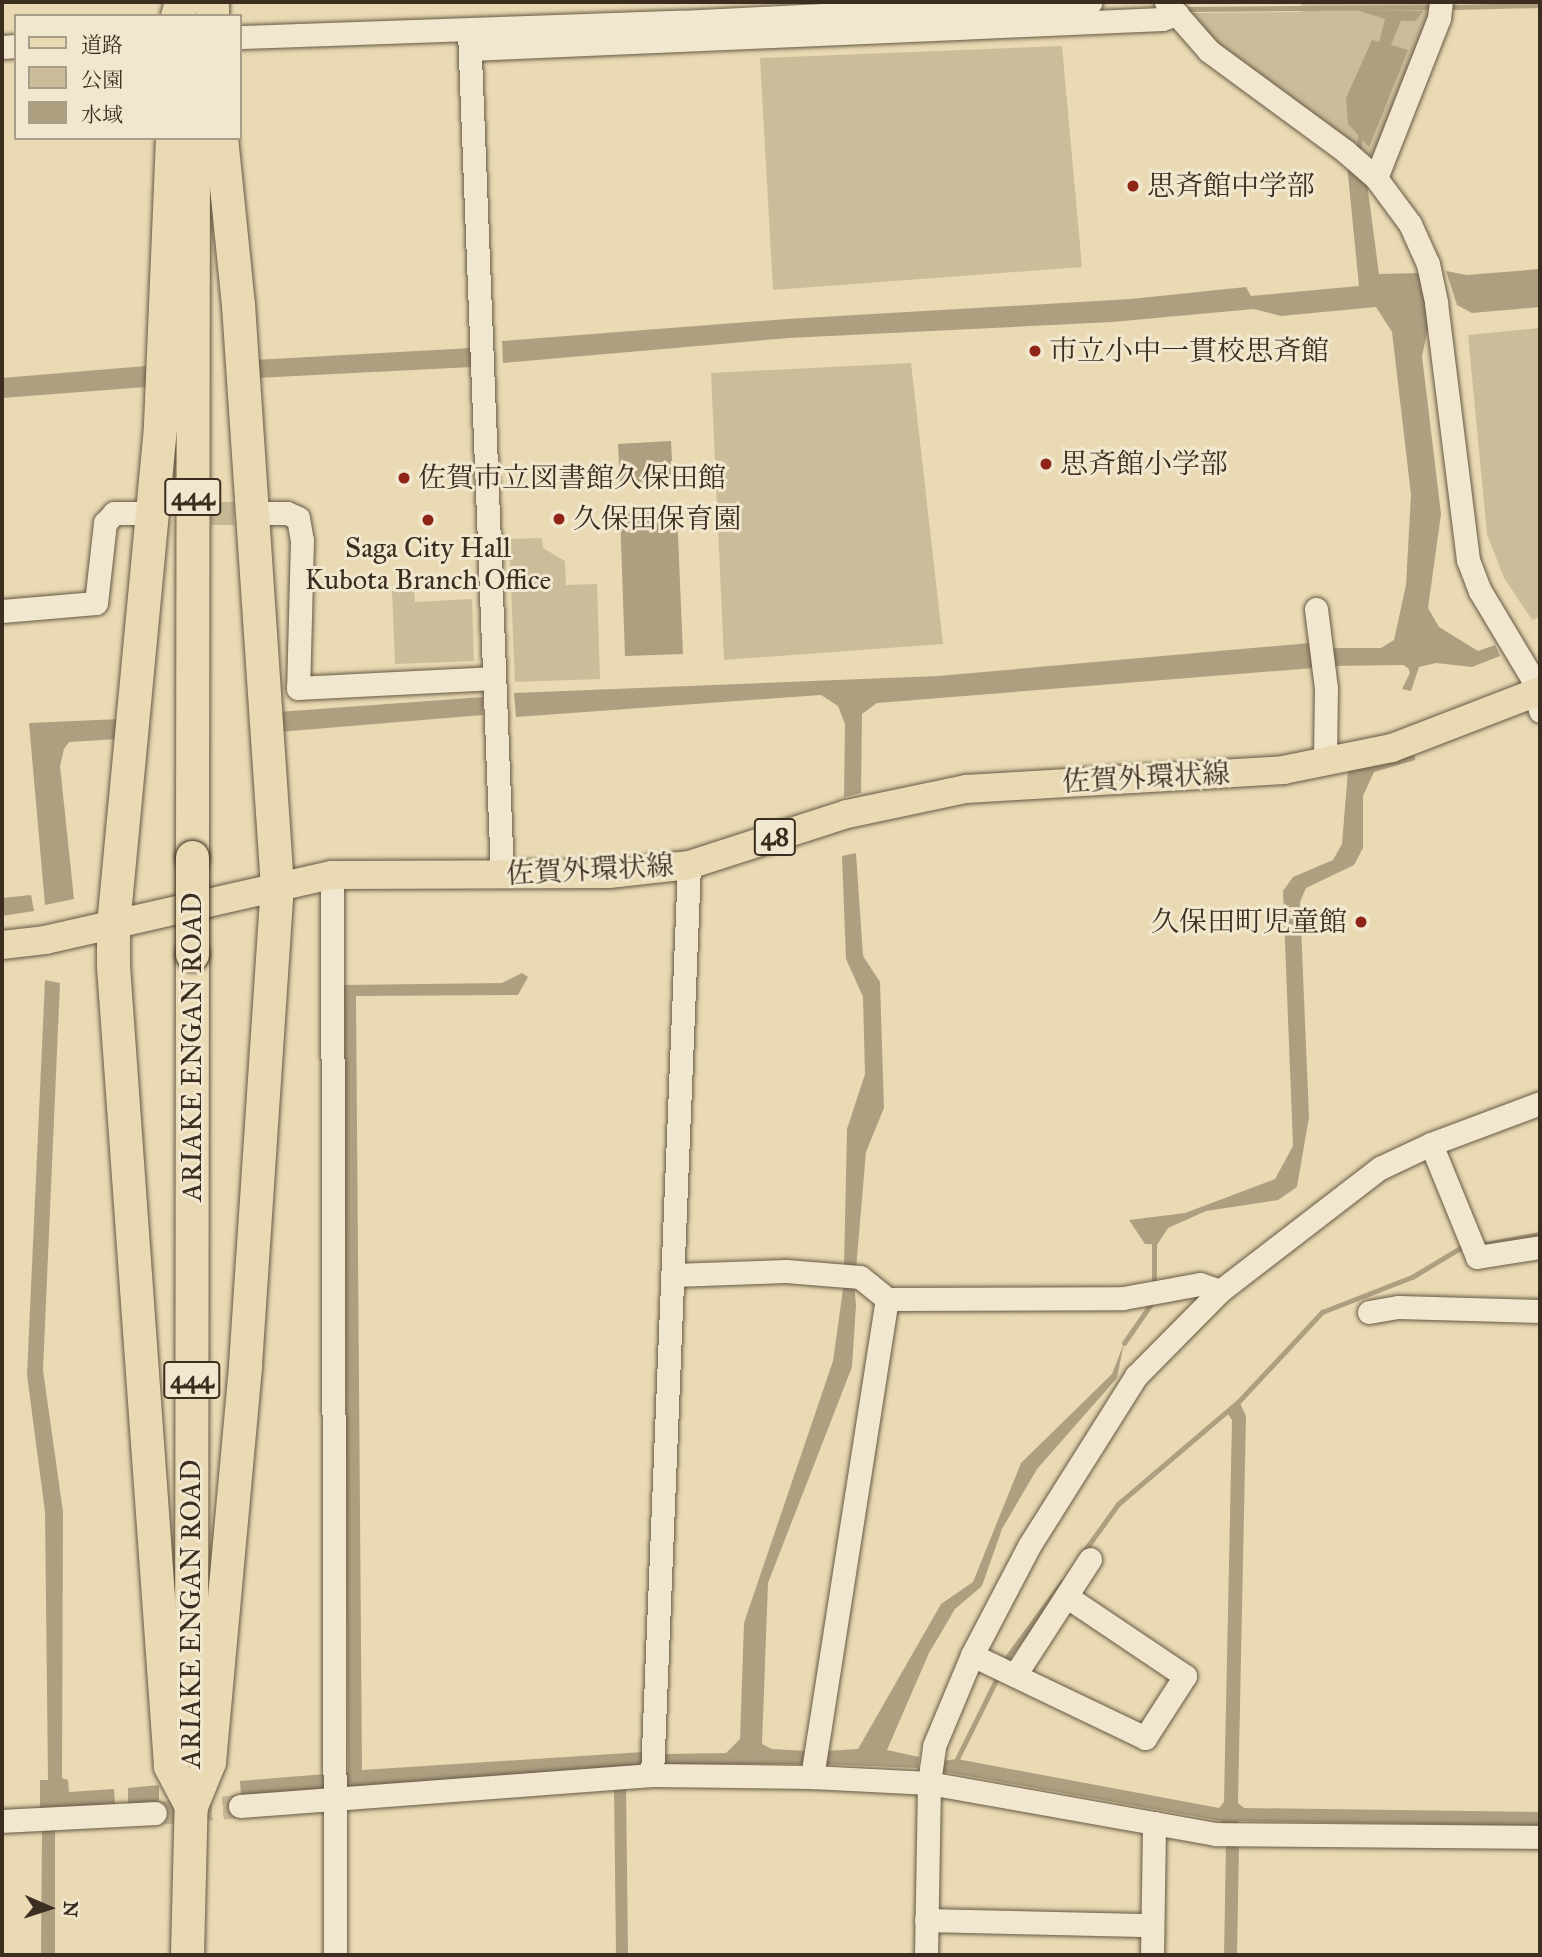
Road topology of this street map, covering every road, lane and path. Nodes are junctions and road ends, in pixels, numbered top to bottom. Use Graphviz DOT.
graph roads {
  1 [pos="1079,2"];
  2 [pos="1091,2"];
  3 [pos="1441,2"];
  4 [pos="1172,8"];
  5 [pos="242,37"];
  6 [pos="470,40"];
  7 [pos="172,140"];
  8 [pos="193,140"];
  9 [pos="221,140"];
  10 [pos="1372,175"];
  11 [pos="144,513"];
  12 [pos="263,513"];
  13 [pos="1316,609"];
  14 [pos="2,611"];
  15 [pos="494,678"];
  16 [pos="1539,699"];
  17 [pos="1325,761"];
  18 [pos="689,865"];
  19 [pos="502,874"];
  20 [pos="332,875"];
  21 [pos="276,887"];
  22 [pos="113,925"];
  23 [pos="2,945"];
  24 [pos="1540,1102"];
  25 [pos="1432,1144"];
  26 [pos="1540,1247"];
  27 [pos="674,1275"];
  28 [pos="1220,1291"];
  29 [pos="887,1299"];
  30 [pos="1540,1311"];
  31 [pos="1369,1312"];
  32 [pos="1090,1559"];
  33 [pos="1066,1596"];
  34 [pos="972,1655"];
  35 [pos="1015,1675"];
  36 [pos="652,1775"];
  37 [pos="812,1777"];
  38 [pos="929,1783"];
  39 [pos="337,1797"];
  40 [pos="240,1805"];
  41 [pos="191,1806"];
  42 [pos="155,1814"];
  43 [pos="2,1821"];
  44 [pos="1154,1823"];
  45 [pos="1540,1837"];
  46 [pos="926,1920"];
  47 [pos="1152,1925"];
  48 [pos="187,1955"];
  49 [pos="335,1955"];
  50 [pos="926,1955"];
  51 [pos="1152,1955"];
  1 -- 2 [label="street"];
  1 -- 6 [label="street"];
  3 -- 10 [label="street"];
  4 -- 6 [label="street"];
  4 -- 10 [label="street"];
  5 -- 6 [label="street"];
  6 -- 15 [label="street"];
  7 -- 22 [label="highway"];
  8 -- 41 [label="highway, ARIAKE ENGAN ROAD / 444, bridge"];
  9 -- 21 [label="highway"];
  10 -- 16 [label="street"];
  11 -- 14 [label="street"];
  12 -- 15 [label="street"];
  13 -- 17 [label="street"];
  15 -- 19 [label="street"];
  16 -- 17 [label="main road, 佐賀外環状線 / 48"];
  17 -- 18 [label="main road, 佐賀外環状線 / 48"];
  18 -- 19 [label="main road, 佐賀外環状線 / 48"];
  18 -- 27 [label="street"];
  19 -- 20 [label="main road, 佐賀外環状線 / 48"];
  20 -- 21 [label="main road, 佐賀外環状線 / 48"];
  20 -- 39 [label="street"];
  21 -- 22 [label="main road, 佐賀外環状線 / 48"];
  21 -- 41 [label="highway"];
  22 -- 23 [label="main road, 佐賀外環状線 / 48"];
  22 -- 41 [label="highway"];
  24 -- 25 [label="street"];
  25 -- 26 [label="street"];
  25 -- 28 [label="street"];
  27 -- 29 [label="street"];
  27 -- 36 [label="street"];
  28 -- 29 [label="street"];
  28 -- 34 [label="street"];
  29 -- 37 [label="street"];
  30 -- 31 [label="street"];
  32 -- 33 [label="street"];
  33 -- 35 [label="street"];
  33 -- 35 [label="street"];
  34 -- 35 [label="street"];
  34 -- 38 [label="street"];
  36 -- 37 [label="street"];
  36 -- 39 [label="street"];
  37 -- 38 [label="street"];
  38 -- 44 [label="street"];
  38 -- 46 [label="street"];
  39 -- 40 [label="street"];
  39 -- 49 [label="street"];
  41 -- 48 [label="highway, ARIAKE ENGAN ROAD / 444"];
  42 -- 43 [label="street"];
  44 -- 45 [label="street"];
  44 -- 47 [label="street"];
  46 -- 47 [label="street"];
  46 -- 50 [label="street"];
  47 -- 51 [label="street"];
}
